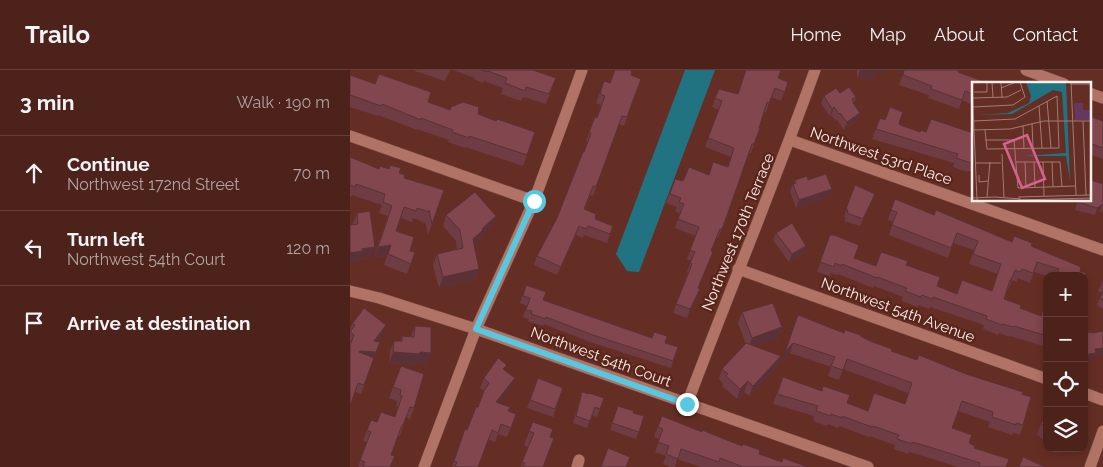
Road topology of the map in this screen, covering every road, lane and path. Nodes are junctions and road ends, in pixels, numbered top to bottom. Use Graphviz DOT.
graph roads {
  1 [pos="582,70"];
  2 [pos="815,70"];
  3 [pos="1026,70"];
  4 [pos="1059,82"];
  5 [pos="1090,93"];
  6 [pos="1103,98"];
  7 [pos="350,136"];
  8 [pos="790,140"];
  9 [pos="534,201"];
  10 [pos="1103,250"];
  11 [pos="738,269"];
  12 [pos="350,291"];
  13 [pos="476,329"];
  14 [pos="1043,378"];
  15 [pos="1088,394"];
  16 [pos="1103,400"];
  17 [pos="687,404"];
  18 [pos="1103,431"];
  19 [pos="424,467"];
  20 [pos="868,467"];
  21 [pos="1090,467"];
  1 -- 9 [label="street"];
  2 -- 8 [label="street, Northwest 170th Terrace"];
  3 -- 4 [label="street"];
  5 -- 6 [label="street"];
  7 -- 9 [label="street"];
  8 -- 10 [label="street, Northwest 53rd Place"];
  8 -- 11 [label="street, Northwest 170th Terrace"];
  9 -- 13 [label="street"];
  11 -- 14 [label="street, Northwest 54th Avenue"];
  11 -- 17 [label="street, Northwest 170th Terrace"];
  12 -- 13 [label="street, Northwest 54th Court"];
  13 -- 17 [label="street, Northwest 54th Court"];
  13 -- 19 [label="street"];
  15 -- 16 [label="street"];
  17 -- 20 [label="street, Northwest 54th Court"];
  18 -- 21 [label="street"];
}
